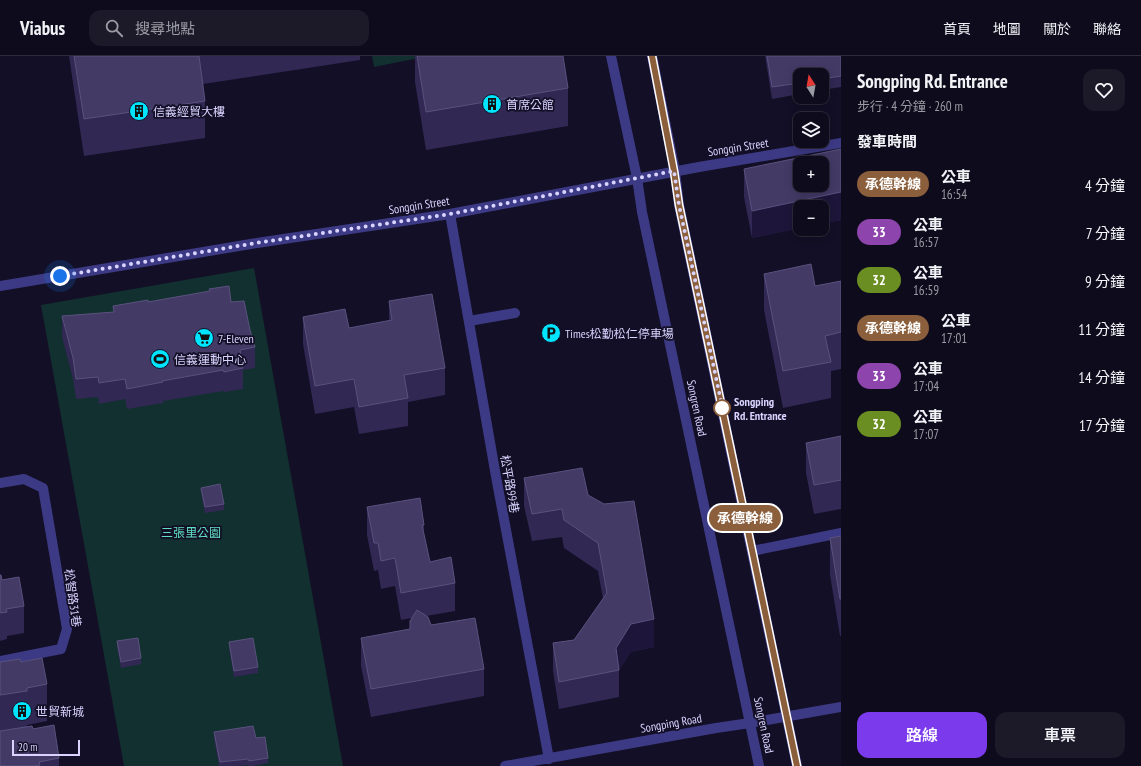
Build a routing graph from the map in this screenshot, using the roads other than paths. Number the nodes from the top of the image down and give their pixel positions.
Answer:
1 (611, 56) edge
2 (652, 56) edge
3 (841, 143) edge
4 (674, 171) junction
5 (636, 178) junction
6 (450, 214) junction
7 (0, 286) edge
8 (515, 313) dead end
9 (469, 321) junction
10 (0, 483) edge
11 (841, 534) edge
12 (752, 550) junction
13 (0, 661) edge
14 (841, 707) edge
15 (786, 717) junction
16 (750, 723) junction
17 (549, 759) junction
18 (505, 766) edge
19 (759, 766) edge
20 (797, 766) edge

1 - 5 street, Songren Road
2 - 4 street, Songren Road
3 - 4 street, Songqin Street
4 - 5 street, Songqin Street
4 - 12 street, Songren Road
5 - 6 street, Songqin Street
5 - 16 street, Songren Road
6 - 7 street, Songqin Street
6 - 9 street, 松平路99巷
8 - 9 street
9 - 17 street, 松平路99巷
10 - 13 street, 松智路31巷
11 - 12 street
12 - 15 street, Songren Road
14 - 15 street, Songping Road
15 - 16 street, Songping Road
15 - 20 street, Songren Road
16 - 17 street, Songping Road
16 - 19 street, Songren Road
17 - 18 street, Songping Road

